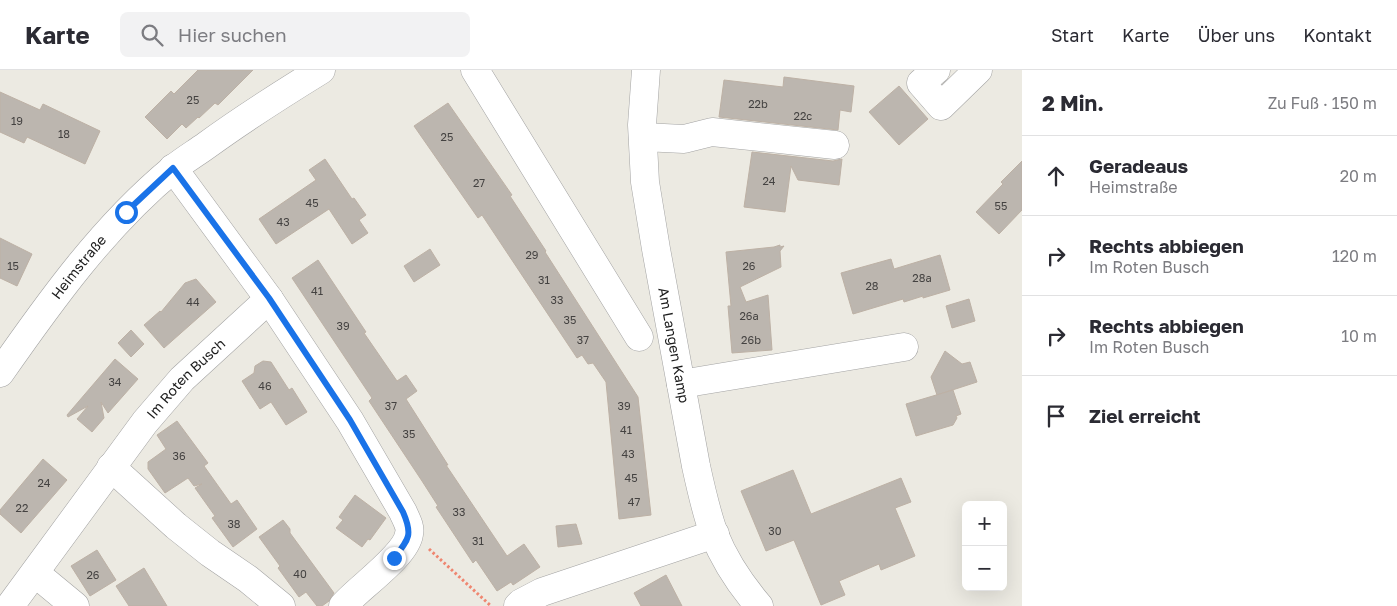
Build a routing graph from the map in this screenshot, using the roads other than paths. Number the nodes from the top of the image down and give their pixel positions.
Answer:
1 (321, 70) edge
2 (476, 70) edge
3 (646, 70) edge
4 (936, 70) edge
5 (978, 70) edge
6 (643, 137) junction
7 (835, 145) dead end
8 (173, 168) junction
9 (269, 298) junction
10 (639, 337) dead end
11 (904, 347) dead end
12 (0, 373) edge
13 (681, 384) junction
14 (111, 467) junction
15 (714, 534) junction
16 (35, 572) junction
17 (10, 606) edge
18 (74, 606) edge
19 (281, 606) edge
20 (343, 606) edge
21 (518, 606) edge
22 (759, 606) edge

1 - 8 street, Heimstraße
2 - 10 street
3 - 6 street, Am Langen Kamp
4 - 5 street
6 - 7 street
6 - 13 street, Am Langen Kamp
8 - 9 street
8 - 12 street, Heimstraße
9 - 14 street, Im Roten Busch
9 - 20 street
11 - 13 street
13 - 15 street, Am Langen Kamp
14 - 16 street, Im Roten Busch
14 - 19 street
15 - 21 street
15 - 22 street, Am Langen Kamp
16 - 17 street, Im Roten Busch
16 - 18 street

